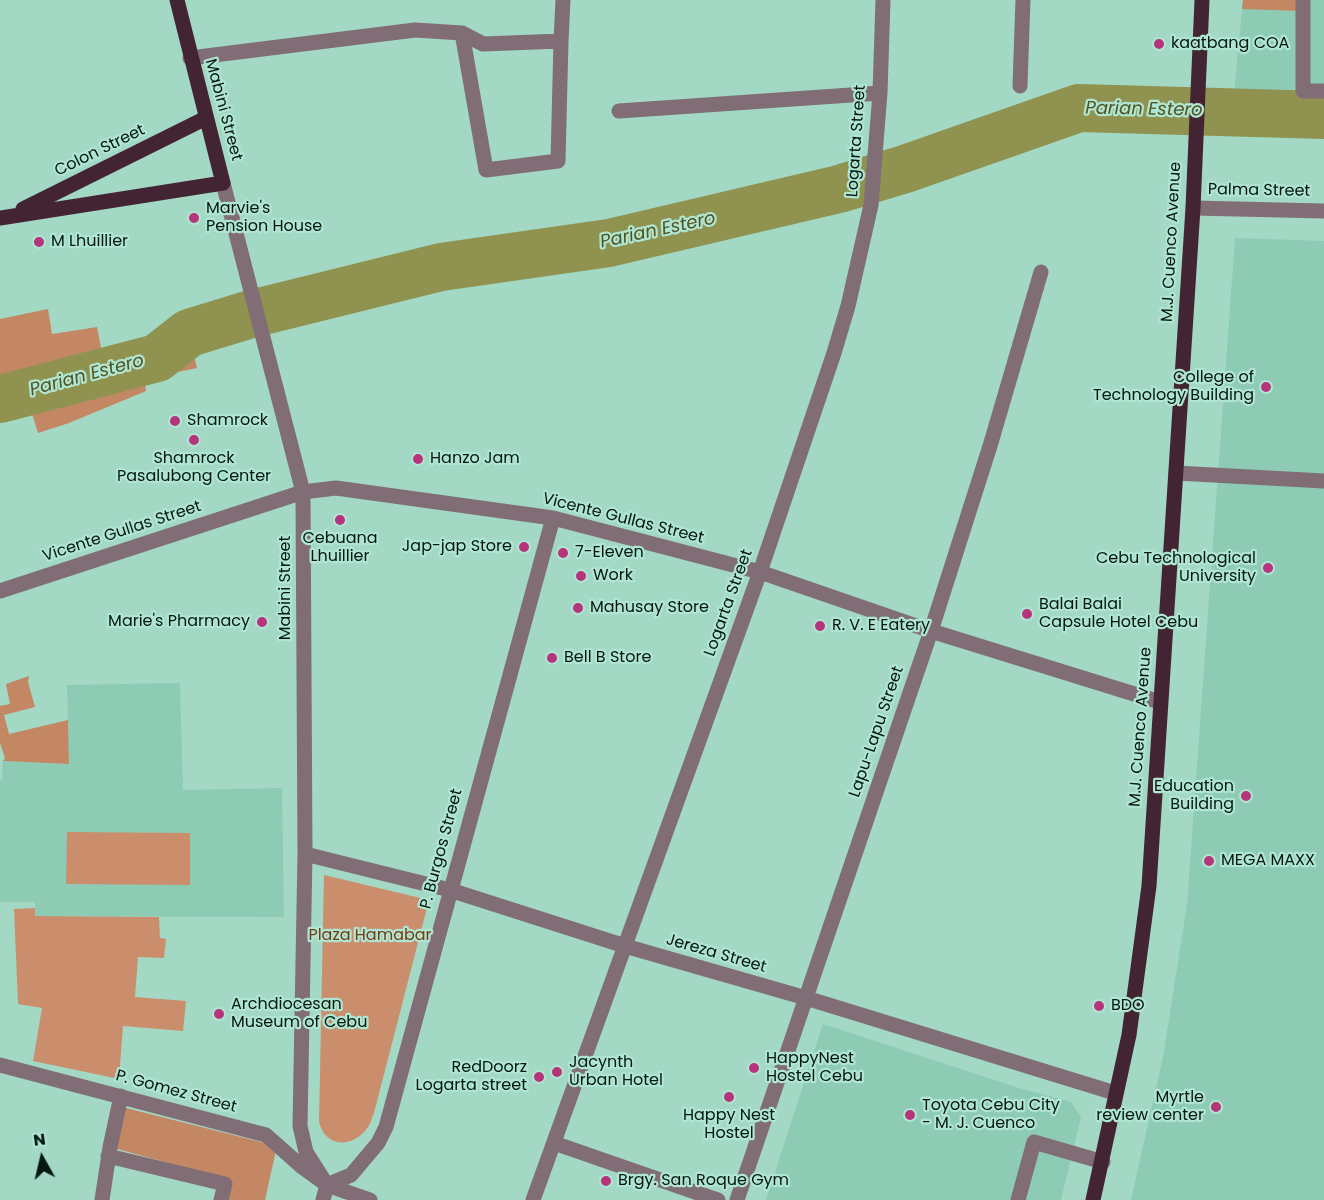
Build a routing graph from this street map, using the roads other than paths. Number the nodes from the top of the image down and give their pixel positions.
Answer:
1 (177, 0) edge
2 (563, 0) edge
3 (883, 0) edge
4 (1023, 0) edge
5 (1202, 0) edge
6 (1303, 0) edge
7 (462, 33) junction
8 (561, 41) junction
9 (190, 58) junction
10 (1020, 86) dead end
11 (1324, 91) edge
12 (880, 93) junction
13 (619, 111) dead end
14 (206, 118) junction
15 (223, 183) junction
16 (1193, 208) junction
17 (1324, 211) edge
18 (5, 217) edge
19 (1041, 272) dead end
20 (1176, 474) junction
21 (1324, 481) edge
22 (303, 492) junction
23 (553, 518) junction
24 (760, 572) junction
25 (0, 591) edge
26 (931, 631) junction
27 (1160, 702) junction
28 (305, 854) junction
29 (450, 890) junction
30 (625, 946) junction
31 (806, 998) junction
32 (0, 1065) edge
33 (1115, 1093) junction
34 (121, 1096) junction
35 (554, 1143) junction
36 (108, 1155) junction
37 (1103, 1162) junction
38 (325, 1193) edge
39 (106, 1199) edge
40 (221, 1200) edge
41 (370, 1200) edge
42 (533, 1200) edge
43 (718, 1200) edge
44 (737, 1200) edge
45 (1018, 1200) edge
46 (1093, 1200) edge

1 - 9 main road, Mabini Street
2 - 8 street
3 - 12 street, Logarta Street
4 - 10 street
5 - 16 main road, M.J. Cuenco Avenue
6 - 11 street
7 - 8 street
7 - 8 street
7 - 9 street
9 - 14 main road, Mabini Street
12 - 13 street
12 - 24 street, Logarta Street
14 - 15 main road, Mabini Street
14 - 18 main road, Colon Street
15 - 18 main road, Colon Street
15 - 22 street, Mabini Street
16 - 17 street, Palma Street
16 - 20 main road, M.J. Cuenco Avenue
19 - 26 street, Lapu-Lapu Street
20 - 21 street
20 - 27 main road, M.J. Cuenco Avenue
22 - 23 street, Vicente Gullas Street
22 - 25 street, Vicente Gullas Street
22 - 28 street, Mabini Street
23 - 24 street, Vicente Gullas Street
23 - 29 street, P. Burgos Street
24 - 26 street, Vicente Gullas Street
24 - 30 street, Logarta Street
26 - 27 street, Vicente Gullas Street
26 - 31 street, Lapu-Lapu Street
27 - 33 main road, M.J. Cuenco Avenue
28 - 29 street, Jereza Street
28 - 38 street, Mabini Street
29 - 30 street, Jereza Street
29 - 38 street, P. Burgos Street
30 - 31 street, Jereza Street
30 - 35 street, Logarta Street
31 - 33 street, Jereza Street
31 - 44 street, Lapu-Lapu Street
32 - 34 street, P. Gomez Street
33 - 37 main road, M.J. Cuenco Avenue
34 - 36 street
34 - 38 street, P. Gomez Street
35 - 42 street, Logarta Street
35 - 43 street
36 - 39 street
36 - 40 street
37 - 45 street
37 - 46 main road, M.J. Cuenco Avenue
38 - 41 street, P. Gomez Street

